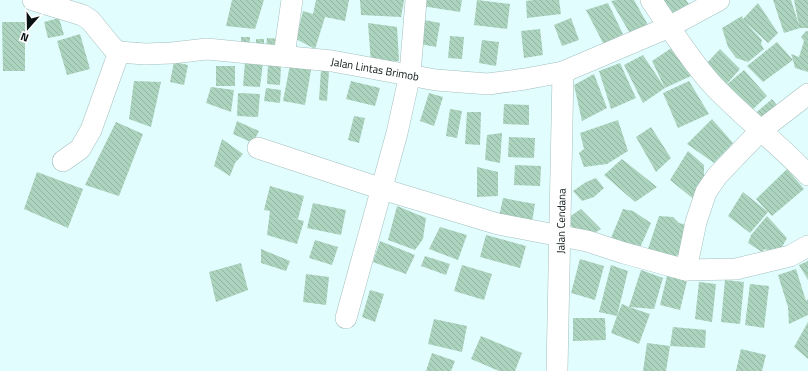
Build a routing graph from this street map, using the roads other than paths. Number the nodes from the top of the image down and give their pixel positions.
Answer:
1 (33, 0) edge
2 (292, 0) edge
3 (416, 0) edge
4 (651, 0) edge
5 (719, 0) edge
6 (669, 27) junction
7 (119, 52) junction
8 (284, 56) junction
9 (563, 72) junction
10 (410, 74) junction
11 (808, 94) edge
12 (760, 131) junction
13 (258, 148) dead end
14 (63, 161) dead end
15 (808, 175) edge
16 (382, 188) junction
17 (560, 236) junction
18 (808, 246) edge
19 (686, 270) junction
20 (346, 318) dead end
21 (557, 371) edge

1 - 7 street
2 - 8 street
3 - 10 street
4 - 6 street
5 - 6 street, Jalan Lintas Brimob
6 - 9 street, Jalan Lintas Brimob
6 - 12 street
7 - 8 street, Jalan Lintas Brimob
7 - 14 street
8 - 10 street, Jalan Lintas Brimob
9 - 10 street, Jalan Lintas Brimob
9 - 17 street, Jalan Cendana
10 - 16 street
11 - 12 street
12 - 15 street
12 - 19 street
13 - 16 street
16 - 17 street
16 - 20 street
17 - 19 street
17 - 21 street, Jalan Cendana
18 - 19 street

